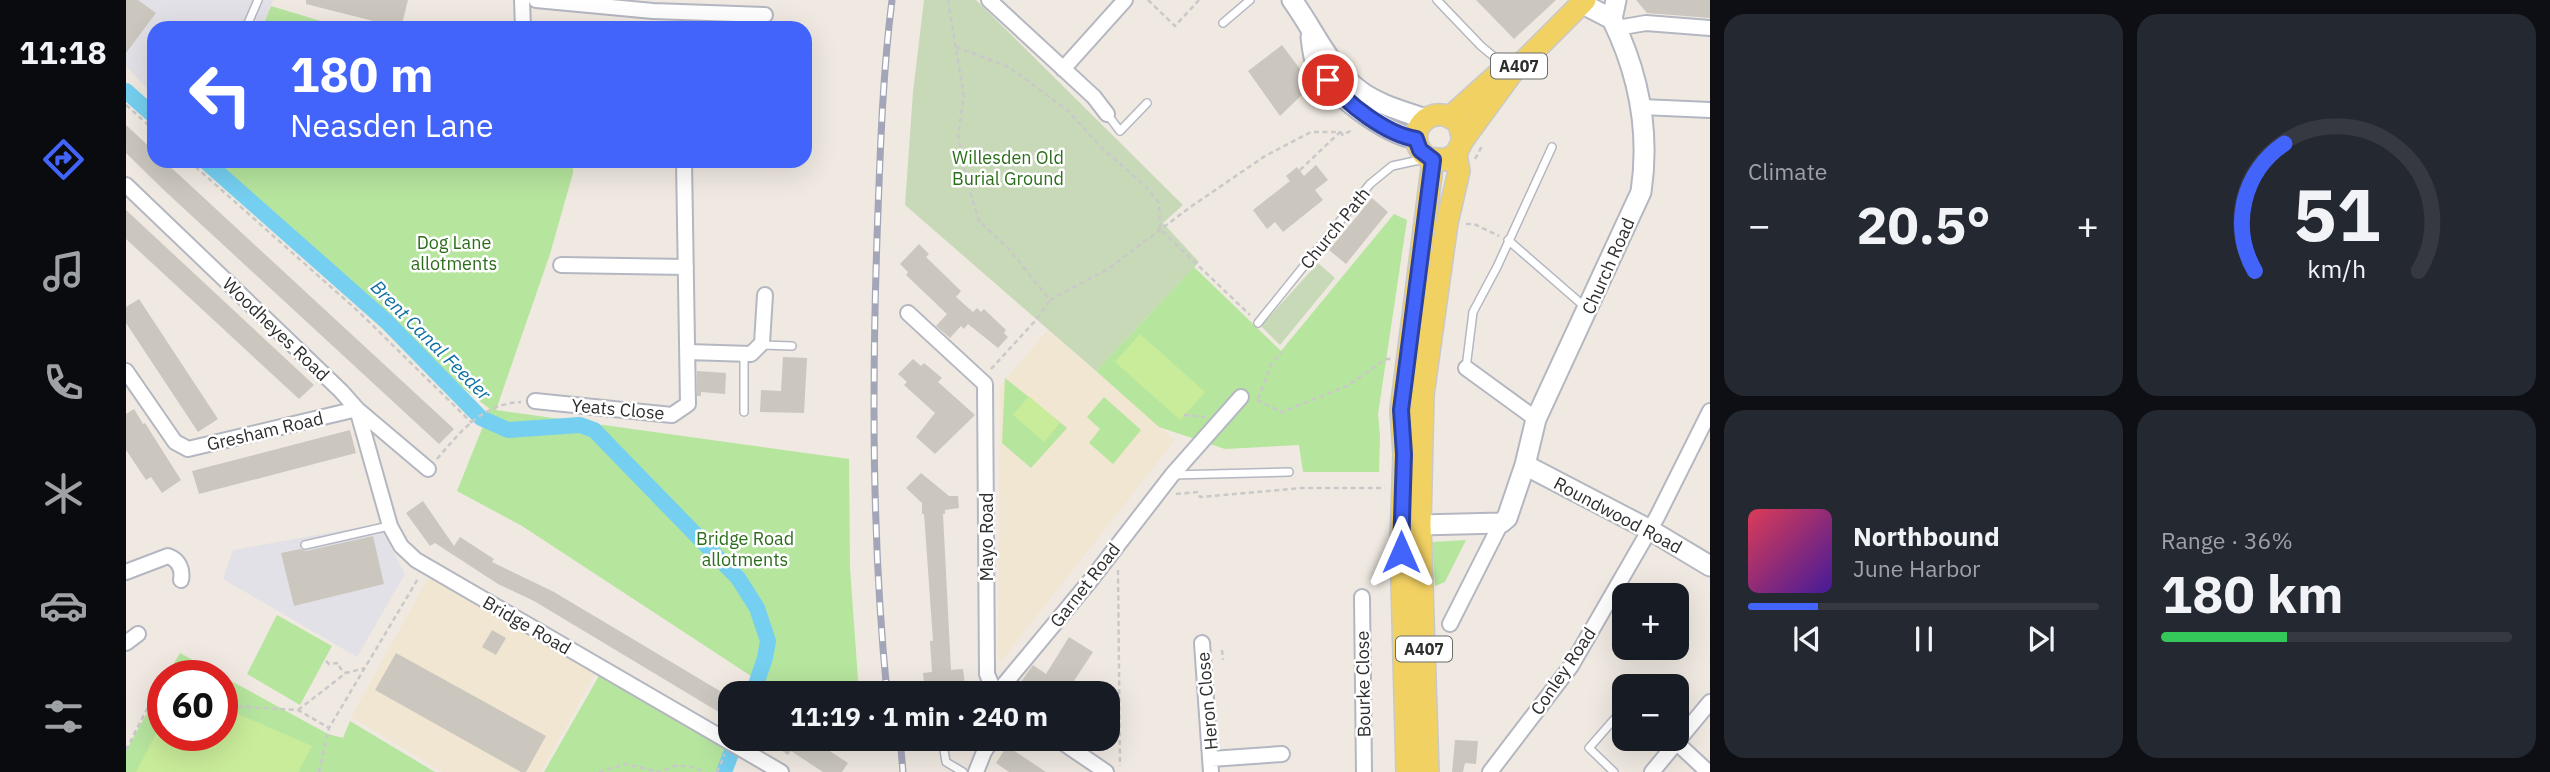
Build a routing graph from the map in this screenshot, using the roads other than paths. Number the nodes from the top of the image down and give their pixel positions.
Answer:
1 (258, 0) edge
2 (522, 0) edge
3 (536, 0) edge
4 (989, 0) edge
5 (1125, 0) edge
6 (1250, 0) edge
7 (1292, 0) edge
8 (1437, 0) edge
9 (1604, 0) edge
10 (1579, 1) edge
11 (653, 5) edge
12 (765, 15) dead end
13 (1615, 16) edge
14 (249, 21) edge
15 (523, 21) edge
16 (1223, 23) dead end
17 (1710, 28) edge
18 (1063, 69) junction
19 (1509, 69) junction
20 (1147, 103) dead end
21 (1642, 107) junction
22 (1710, 110) edge
23 (1107, 114) joint
24 (1450, 117) junction
25 (1421, 129) junction
26 (1460, 147) junction
27 (1552, 147) dead end
28 (1430, 159) junction
29 (684, 168) edge
30 (126, 185) edge
31 (1508, 240) junction
32 (561, 265) dead end
33 (686, 267) junction
34 (765, 295) dead end
35 (1588, 310) junction
36 (908, 313) dead end
37 (1258, 323) road end
38 (760, 345) junction
39 (792, 346) dead end
40 (688, 352) junction
41 (744, 353) junction
42 (1466, 369) joint
43 (126, 371) edge
44 (1241, 397) dead end
45 (535, 401) road end
46 (357, 409) junction
47 (1710, 411) edge
48 (744, 412) dead end
49 (1536, 419) junction
50 (1525, 465) junction
51 (428, 469) road end
52 (1289, 472) dead end
53 (1172, 475) junction
54 (1501, 523) junction
55 (1411, 525) junction
56 (390, 526) junction
57 (1650, 530) junction
58 (305, 545) dead end
59 (1710, 566) edge
60 (126, 572) edge
61 (181, 580) dead end
62 (1362, 597) dead end
63 (1450, 624) dead end
64 (1202, 643) dead end
65 (990, 681) edge
66 (1006, 681) edge
67 (1710, 702) edge
68 (1612, 722) edge
69 (1689, 727) edge
70 (944, 751) edge
71 (985, 751) edge
72 (1078, 751) edge
73 (1669, 751) edge
74 (1686, 751) edge
75 (1282, 754) dead end
76 (1211, 766) edge
77 (1113, 771) edge
78 (781, 772) edge
79 (963, 772) edge
80 (976, 772) edge
81 (1364, 772) edge
82 (1407, 772) edge
83 (1428, 772) edge
84 (1490, 772) edge
85 (1614, 772) edge
86 (1652, 772) edge
87 (1709, 772) edge

1 - 14 lane
2 - 15 street
3 - 11 street
4 - 18 street
5 - 18 street
6 - 16 lane
7 - 25 street
8 - 19 lane
9 - 13 street, Church Road
10 - 13 street
10 - 19 main road, A407
11 - 12 street
13 - 17 street
13 - 21 street, Church Road
18 - 23 street
19 - 24 main road, A407
19 - 26 main road, A407
20 - 23 lane
21 - 22 street
21 - 35 street, Church Road
24 - 25 main road
24 - 26 main road
25 - 28 main road
26 - 28 main road
26 - 55 main road, A407
27 - 31 lane
28 - 37 lane, Church Path
28 - 55 main road, A407
29 - 33 street, Yeats Close
30 - 46 street, Woodheyes Road
31 - 35 lane
31 - 42 lane
32 - 33 street
33 - 40 street, Yeats Close
34 - 38 street
35 - 49 street, Church Road
36 - 65 street, Mayo Road
38 - 39 lane
38 - 41 street
40 - 41 street
40 - 45 street, Yeats Close
41 - 48 lane
42 - 49 street
43 - 46 street, Gresham Road
44 - 53 street, Garnet Road
46 - 51 street, Woodheyes Road
46 - 56 street, Bridge Road
47 - 57 street, Conley Road
49 - 50 street, Church Road
50 - 54 street, Church Road
50 - 57 street, Roundwood Road
52 - 53 lane
53 - 66 street, Garnet Road
54 - 55 street
54 - 63 street, Church Road
55 - 82 main road, A407
55 - 83 main road, A407
56 - 58 lane
56 - 78 street, Bridge Road
57 - 59 street, Roundwood Road
57 - 84 street, Conley Road
60 - 61 street
62 - 81 street, Bourke Close
64 - 76 street, Heron Close
67 - 69 street
68 - 85 lane
70 - 79 lane
71 - 80 street
72 - 77 street
73 - 86 street
74 - 87 street
75 - 76 street, Heron Close

